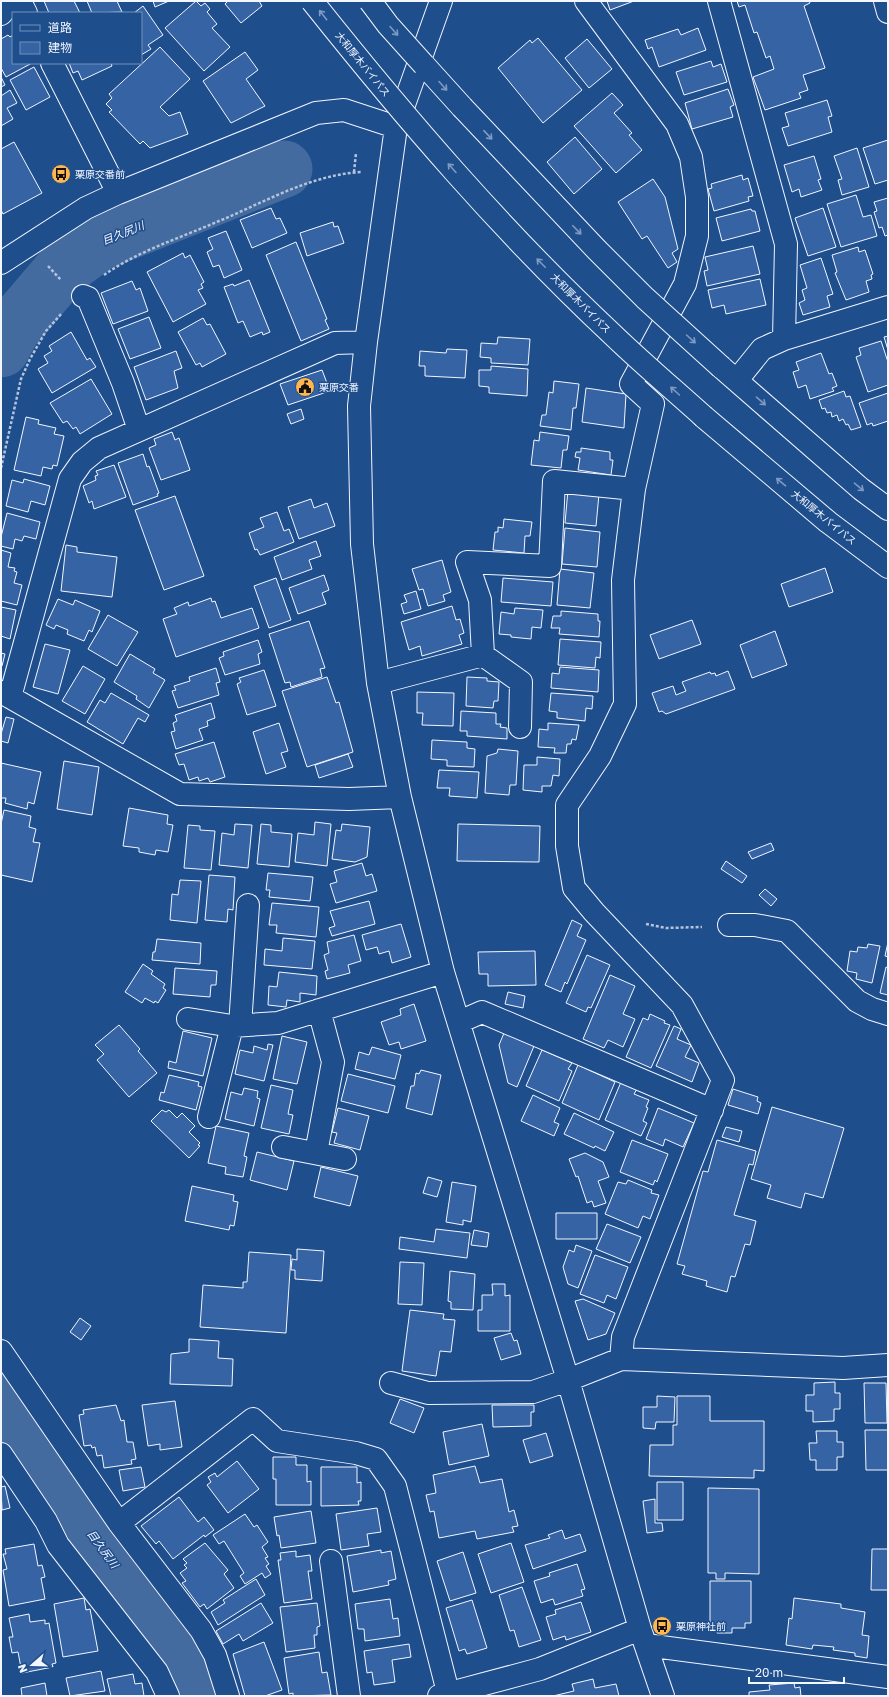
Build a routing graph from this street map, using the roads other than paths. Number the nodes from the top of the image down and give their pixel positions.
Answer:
1 (11, 1) edge
2 (20, 1) edge
3 (312, 1) edge
4 (370, 1) edge
5 (441, 1) edge
6 (586, 1) edge
7 (719, 1) edge
8 (885, 1) edge
9 (26, 12) edge
10 (888, 12) edge
11 (1, 14) edge
12 (53, 64) edge
13 (396, 127) junction
14 (118, 193) junction
15 (1, 263) edge
16 (83, 296) dead end
17 (888, 307) edge
18 (784, 339) junction
19 (366, 342) junction
20 (729, 373) junction
21 (139, 430) junction
22 (634, 489) junction
23 (888, 509) edge
24 (888, 567) edge
25 (484, 655) junction
26 (378, 683) junction
27 (6, 695) edge
28 (520, 727) dead end
29 (400, 796) junction
30 (248, 905) dead end
31 (729, 925) road end
32 (443, 972) junction
33 (319, 1010) junction
34 (888, 1014) edge
35 (188, 1020) dead end
36 (459, 1022) junction
37 (236, 1026) junction
38 (712, 1110) junction
39 (210, 1117) dead end
40 (283, 1147) dead end
41 (316, 1153) junction
42 (345, 1158) dead end
43 (1, 1350) edge
44 (621, 1359) junction
45 (888, 1365) edge
46 (568, 1380) junction
47 (391, 1383) dead end
48 (1, 1454) edge
49 (119, 1523) junction
50 (331, 1561) dead end
51 (643, 1637) junction
52 (888, 1677) edge
53 (445, 1695) edge
54 (168, 1696) edge
55 (228, 1696) edge
56 (349, 1696) edge
57 (663, 1696) edge

1 - 11 main road
2 - 9 main road
24 -> 3 main road, 大和厚木バイパス, bridge
4 -> 20 main road, bridge
5 - 13 main road
6 - 22 main road
7 - 18 main road
8 - 10 main road
12 - 14 main road
13 - 14 main road
13 - 19 main road
14 - 15 main road
16 - 21 main road
17 - 18 main road
18 - 20 main road
19 - 21 main road
19 - 26 main road
20 -> 23 main road
21 - 27 main road
22 - 25 main road
22 - 38 main road
25 - 26 main road
25 - 28 main road
26 - 29 main road
27 - 29 main road
29 - 32 main road
30 - 37 main road
31 - 34 main road
32 - 33 main road
32 - 36 main road
33 - 37 main road
33 - 41 main road
35 - 37 main road
36 - 38 main road
36 - 46 main road
37 - 39 main road
38 - 44 main road
40 - 41 main road
41 - 42 main road
43 - 49 main road
44 - 45 main road
44 - 46 main road
46 - 47 main road
46 - 51 main road
48 - 54 main road
49 - 53 main road
49 - 55 main road
50 - 56 main road
51 - 52 main road
51 - 53 main road
51 - 57 main road

